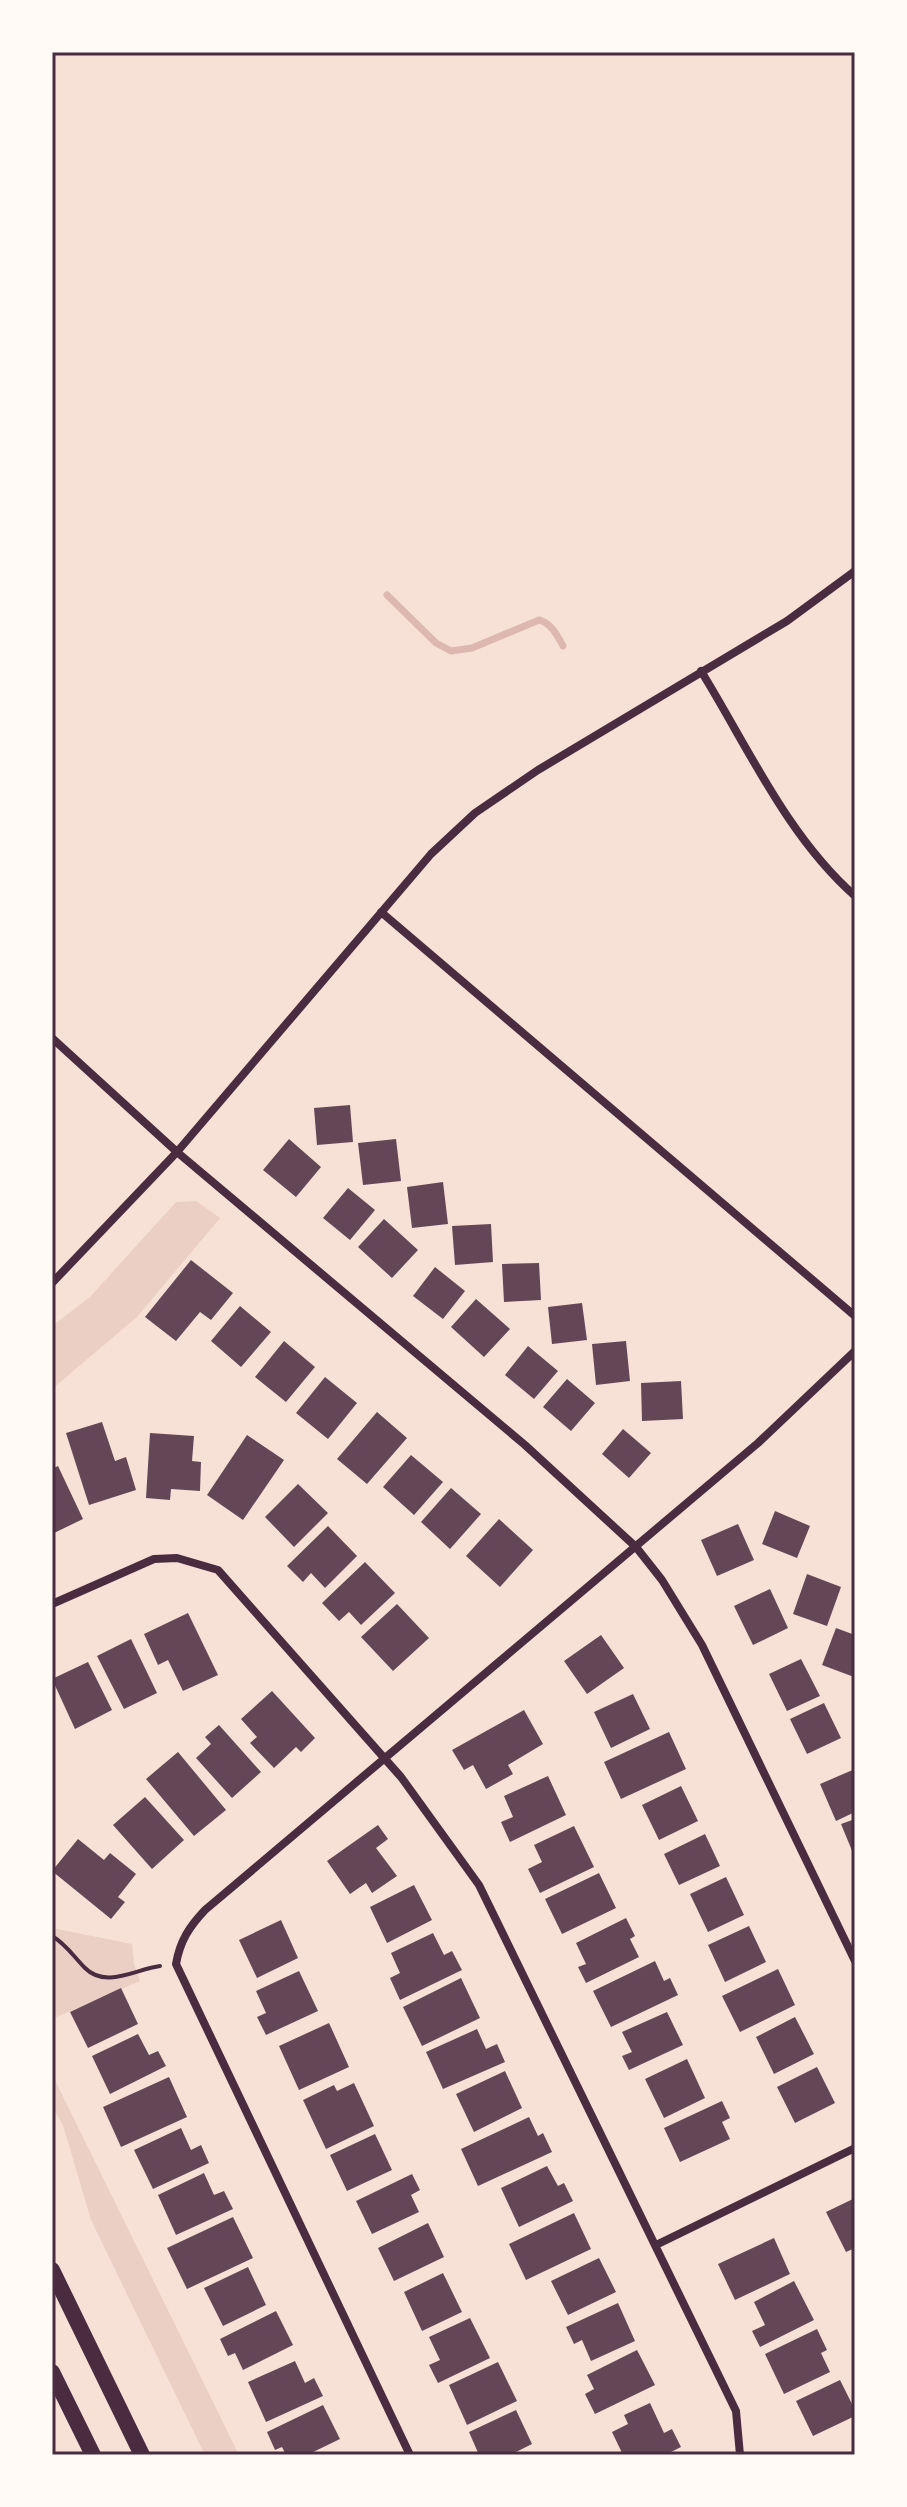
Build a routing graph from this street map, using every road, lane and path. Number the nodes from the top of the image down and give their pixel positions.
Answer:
1 (855, 571) edge
2 (701, 671) junction
3 (855, 896) edge
4 (381, 912) junction
5 (52, 1038) edge
6 (177, 1152) junction
7 (52, 1283) edge
8 (855, 1316) edge
9 (855, 1351) edge
10 (636, 1547) junction
11 (52, 1604) edge
12 (386, 1758) junction
13 (52, 1936) edge
14 (855, 1961) edge
15 (154, 1966) dead end
16 (855, 2148) edge
17 (656, 2245) junction
18 (52, 2270) edge
19 (52, 2372) edge
20 (93, 2455) edge
21 (142, 2455) edge
22 (410, 2455) edge
23 (740, 2455) edge

1 - 2 street
2 - 3 street
2 - 4 street
4 - 6 street
4 - 8 street
5 - 6 street
6 - 7 street
6 - 10 street
9 - 10 street
10 - 12 street
10 - 14 street
11 - 12 street
12 - 17 street
12 - 22 street
13 - 15 path
16 - 17 street
17 - 23 street
18 - 21 main road
19 - 20 main road

